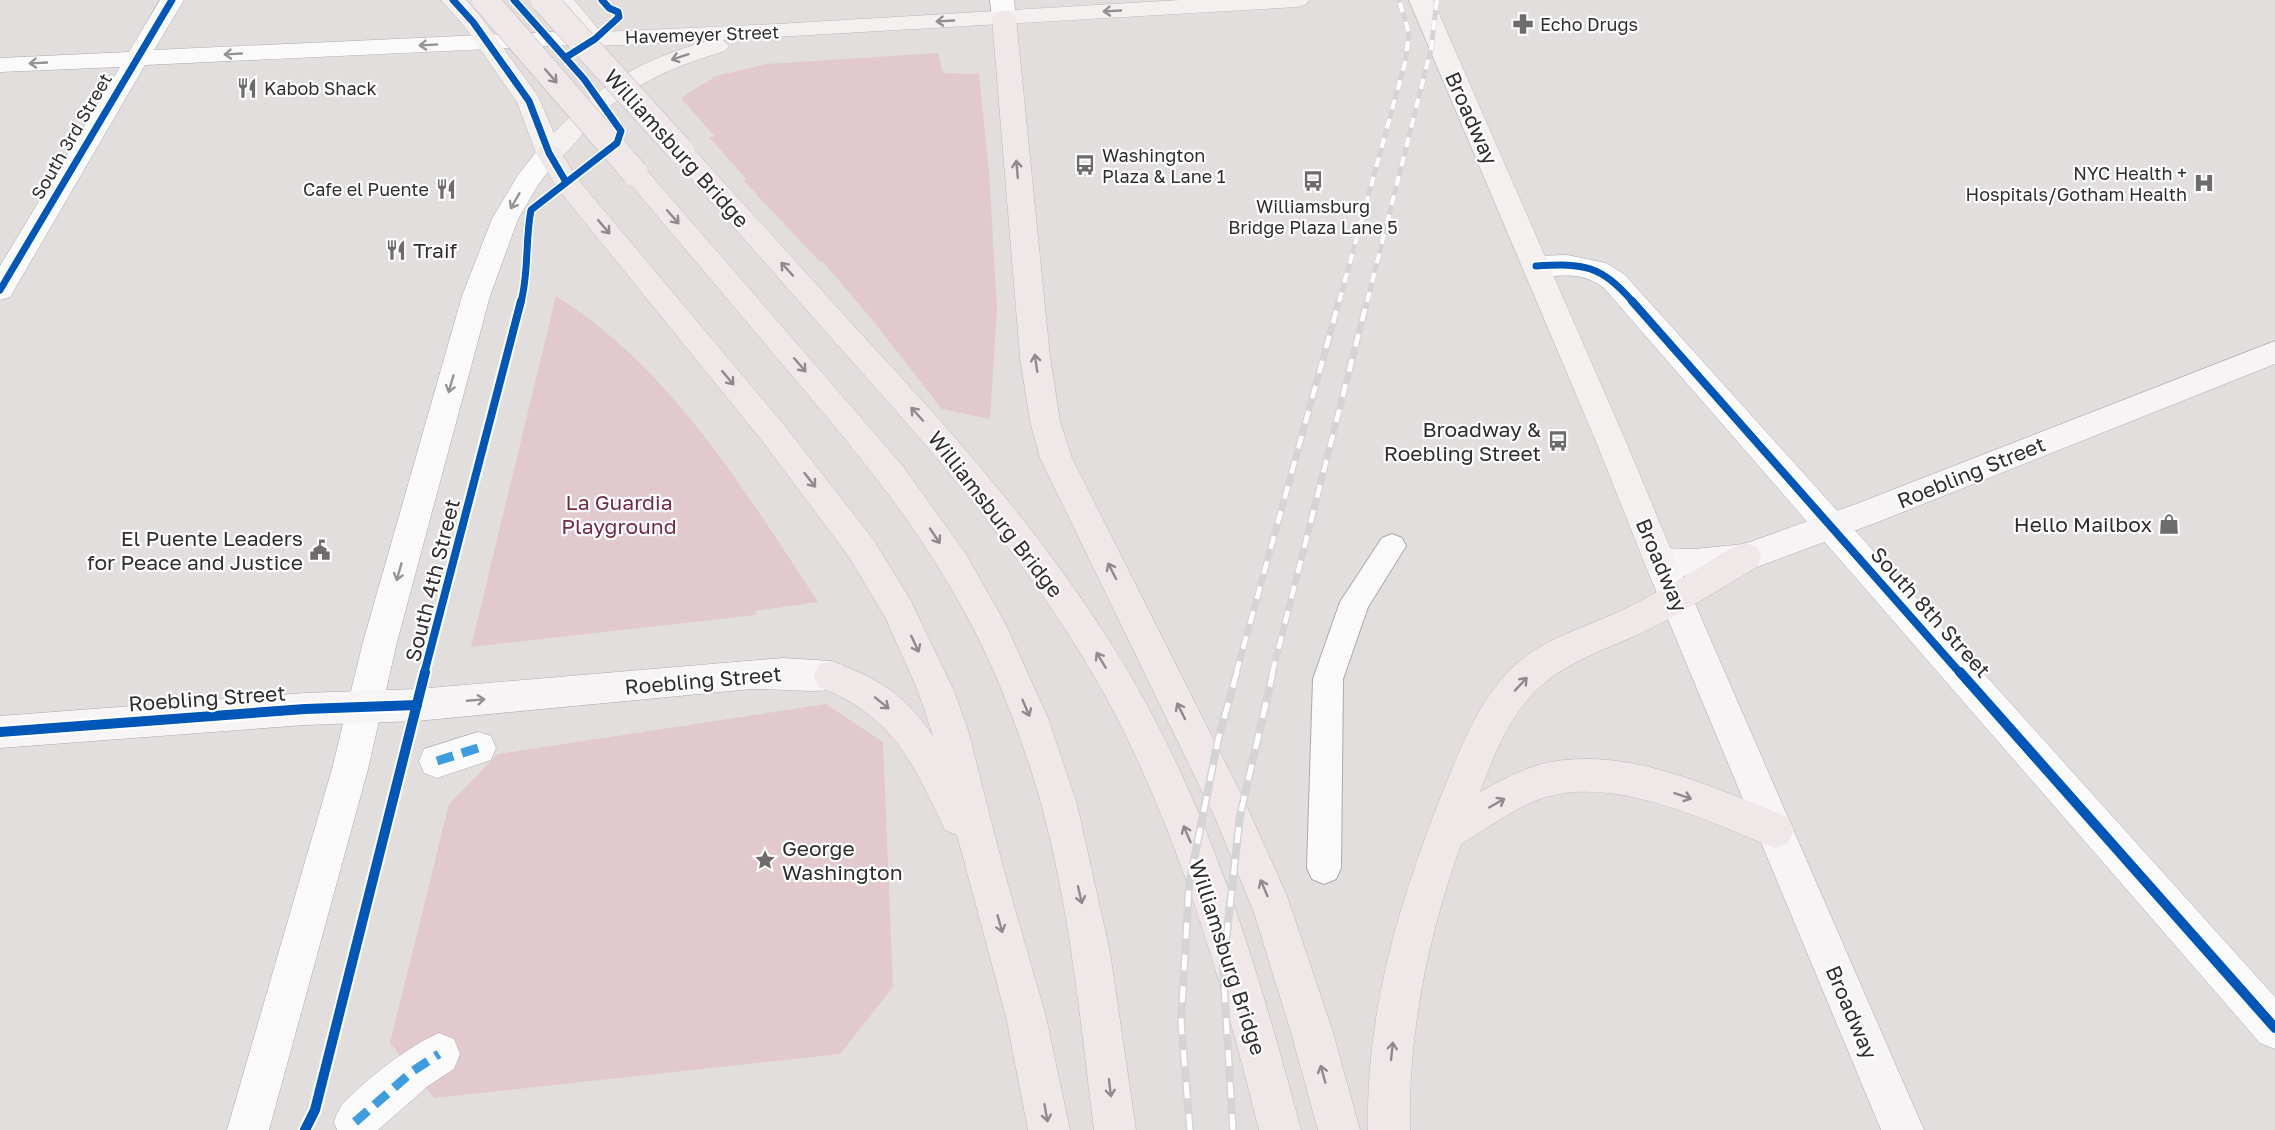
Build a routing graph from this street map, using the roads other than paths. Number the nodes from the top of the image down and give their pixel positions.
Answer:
1 (172, 0) edge
2 (453, 0) edge
3 (485, 0) edge
4 (544, 0) edge
5 (562, 0) edge
6 (1297, 0) edge
7 (1421, 0) edge
8 (1003, 9) edge
9 (777, 31) junction
10 (595, 39) junction
11 (486, 43) junction
12 (136, 58) junction
13 (0, 65) edge
14 (549, 153) junction
15 (1536, 266) junction
16 (0, 290) edge
17 (2275, 352) edge
18 (1831, 526) junction
19 (1392, 546) dead end
20 (1744, 557) junction
21 (1660, 562) junction
22 (1676, 599) junction
23 (831, 676) joint
24 (364, 708) junction
25 (0, 732) edge
26 (478, 748) dead end
27 (437, 761) dead end
28 (1775, 830) junction
29 (1446, 832) junction
30 (984, 867) junction
31 (1324, 868) dead end
32 (2275, 1028) edge
33 (439, 1054) dead end
34 (355, 1122) dead end
35 (248, 1130) edge
36 (1049, 1130) edge
37 (1115, 1130) edge
38 (1280, 1130) edge
39 (1339, 1130) edge
40 (1389, 1130) edge
41 (1903, 1130) edge

1 - 12 street, South 3rd Street
2 - 11 main road
3 -> 37 highway, bridge
38 -> 4 highway, Williamsburg Bridge, bridge
5 - 10 main road
6 -> 8 main road, Havemeyer Street
7 - 15 main road, Broadway
8 -> 9 main road, Havemeyer Street
39 -> 8 highway
9 - 10 main road, Havemeyer Street
9 -> 14 main road
10 - 11 street, Havemeyer Street
11 -> 12 street, Havemeyer Street
11 - 14 main road
12 -> 13 street, Havemeyer Street
12 - 16 street, South 3rd Street
14 -> 24 street, South 4th Street
14 -> 30 highway
15 - 18 street, South 8th Street
15 - 21 main road, Broadway
17 - 18 main road, Roebling Street
18 - 20 main road, Roebling Street
18 - 32 street, South 8th Street
19 - 31 lane
20 - 21 main road, Roebling Street
20 - 22 highway
21 - 22 main road, Broadway
22 - 28 main road, Broadway
29 -> 22 highway
24 -> 23 main road, Roebling Street
23 -> 30 highway
24 - 25 main road, Roebling Street
24 - 35 street, South 4th Street
26 - 27 street
29 -> 28 highway
28 - 41 main road, Broadway
40 -> 29 highway
30 -> 36 highway
33 - 34 street

